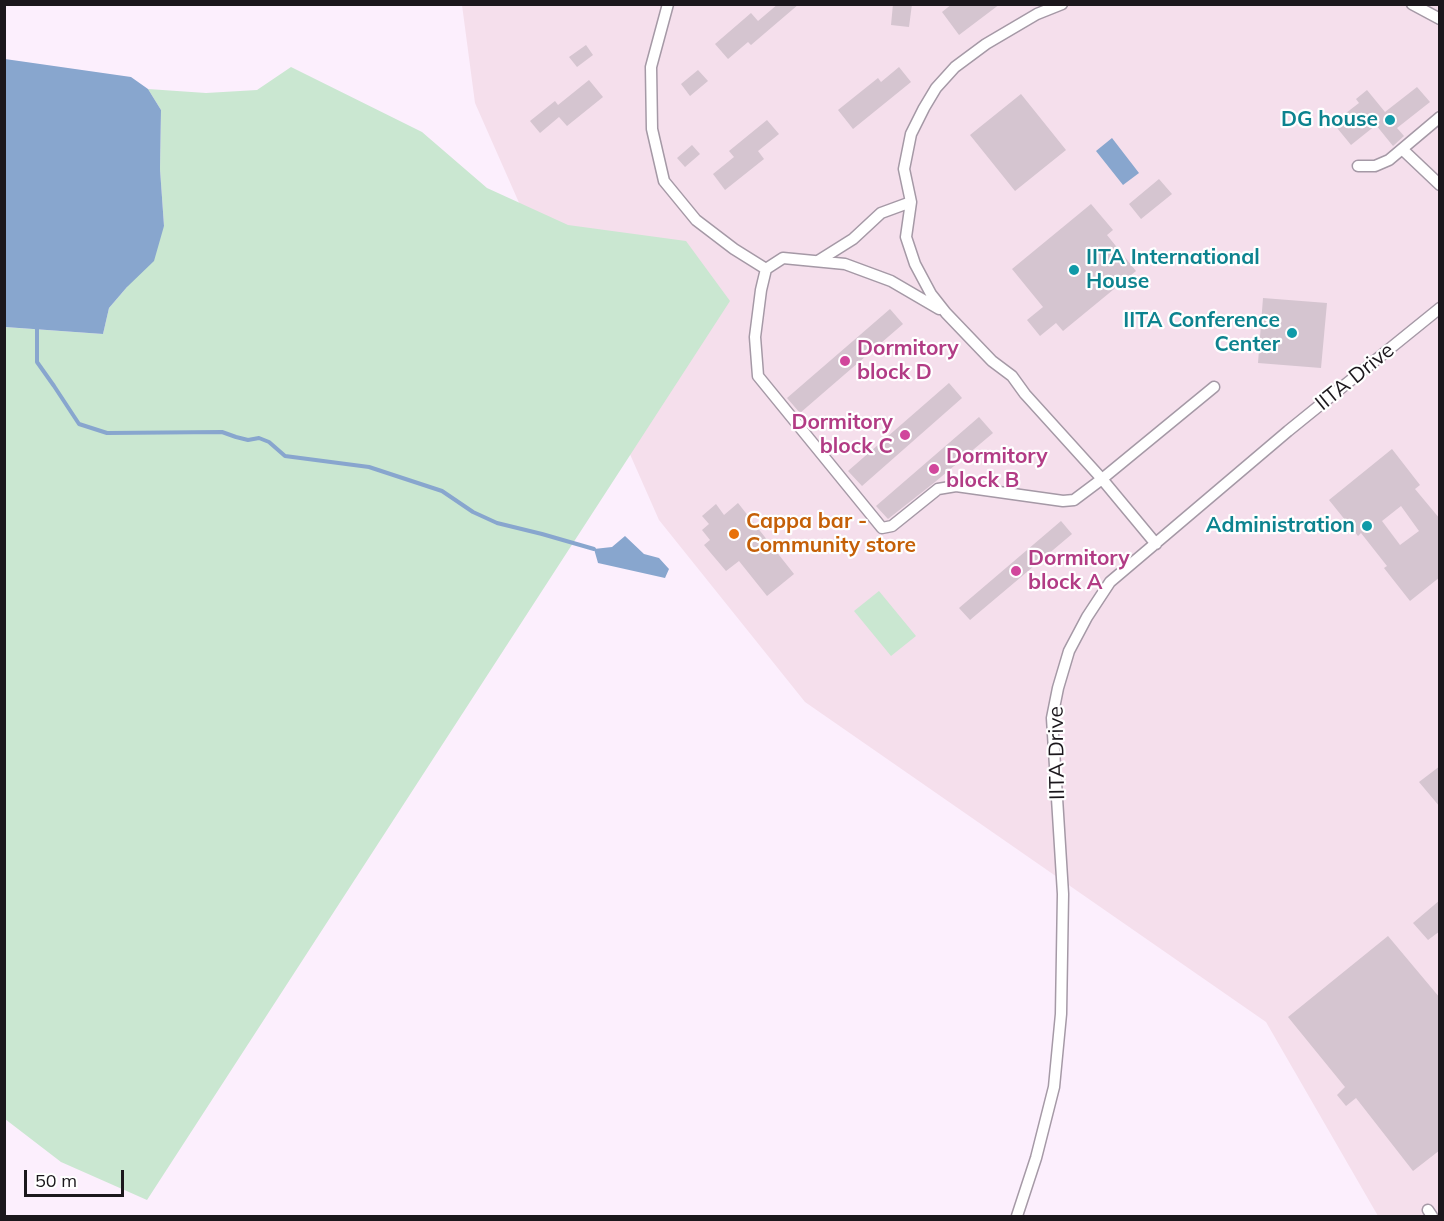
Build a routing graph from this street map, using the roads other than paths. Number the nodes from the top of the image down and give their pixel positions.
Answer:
1 (668, 4) edge
2 (1062, 4) edge
3 (1412, 4) edge
4 (1440, 19) edge
5 (1440, 117) edge
6 (1402, 149) junction
7 (1358, 166) dead end
8 (1440, 185) edge
9 (911, 202) junction
10 (817, 261) junction
11 (766, 270) junction
12 (1440, 308) edge
13 (946, 313) junction
14 (1214, 387) dead end
15 (1102, 479) junction
16 (1156, 544) junction
17 (1017, 1216) edge

1 - 11 street
2 - 9 street
3 - 4 street
5 - 6 street
6 - 7 street
6 - 8 street
9 - 10 street
9 - 13 street
10 - 11 street
10 - 13 street
11 - 15 street
12 - 16 street, IITA Drive
13 - 15 street
14 - 15 street
15 - 16 street
16 - 17 street, IITA Drive

